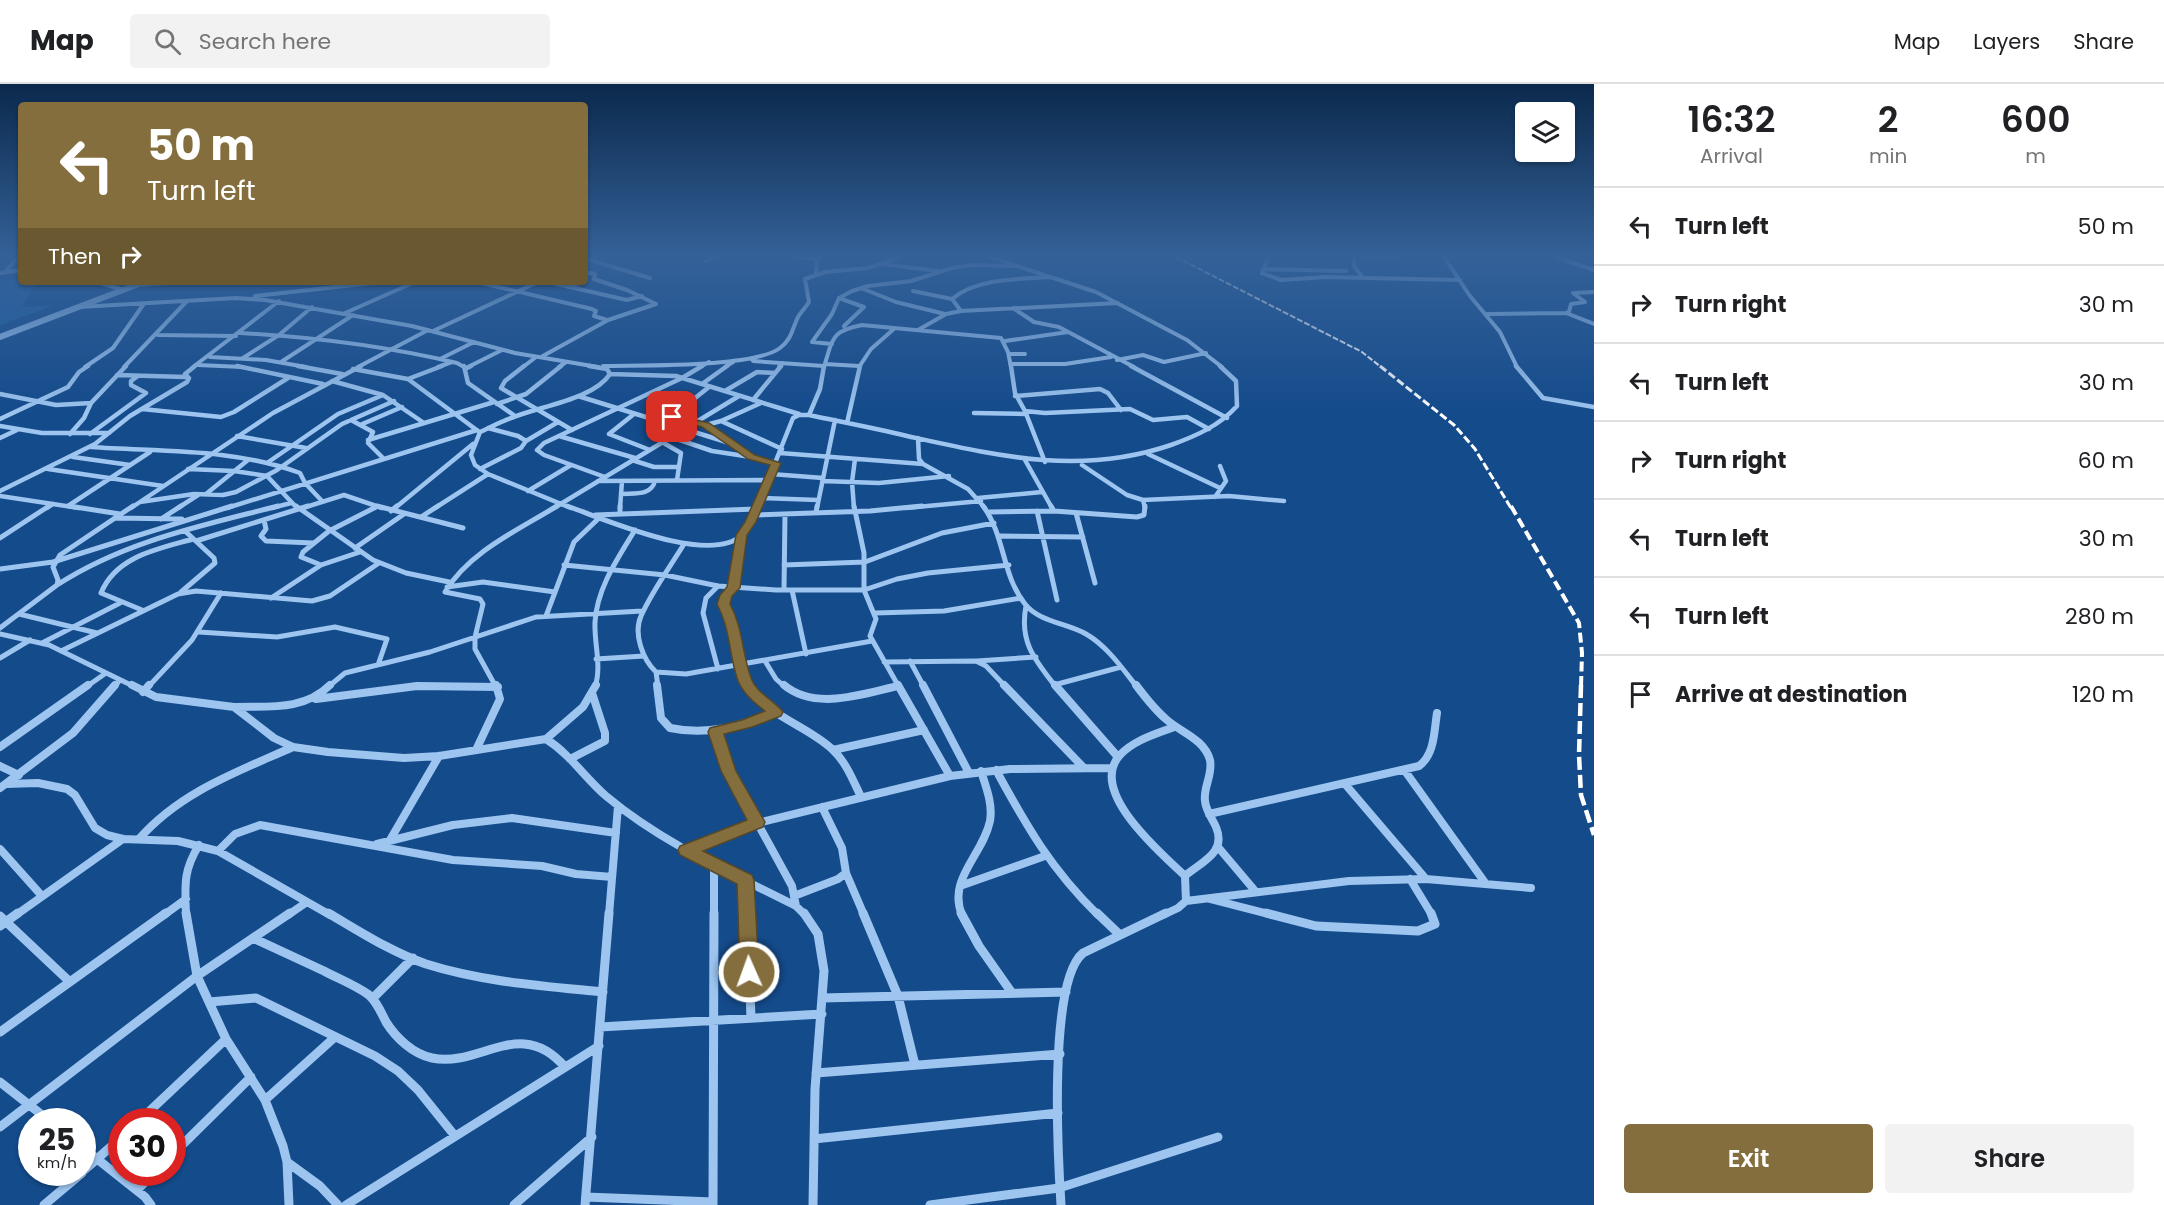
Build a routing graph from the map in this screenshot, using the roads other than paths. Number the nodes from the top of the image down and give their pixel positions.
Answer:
1 (70, 309) edge
2 (74, 309) edge
3 (140, 309) edge
4 (181, 309) edge
5 (269, 309) edge
6 (309, 309) edge
7 (324, 309) edge
8 (352, 309) edge
9 (478, 309) edge
10 (593, 309) edge
11 (640, 309) edge
12 (804, 309) edge
13 (834, 309) edge
14 (862, 309) edge
15 (927, 309) edge
16 (990, 309) edge
17 (1015, 309) edge
18 (1130, 309) edge
19 (1483, 309) edge
20 (1570, 309) edge
21 (961, 311) joint
22 (344, 313) junction
23 (1566, 313) junction
24 (946, 314) junction
25 (1487, 314) junction
26 (353, 315) junction
27 (608, 320) junction
28 (1594, 324) edge
29 (896, 328) junction
30 (842, 329) junction
31 (918, 330) junction
32 (430, 331) junction
33 (1068, 332) junction
34 (238, 334) junction
35 (158, 335) junction
36 (279, 335) junction
37 (0, 336) edge
38 (320, 338) junction
39 (1005, 341) junction
40 (474, 342) junction
41 (832, 344) junction
42 (393, 348) junction
43 (502, 350) junction
44 (1206, 353) junction
45 (1009, 354) junction
46 (1025, 354) dead end
47 (209, 357) junction
48 (538, 357) junction
49 (1112, 357) junction
50 (243, 358) junction
51 (440, 359) junction
52 (1117, 360) junction
53 (734, 361) junction
54 (742, 361) junction
55 (280, 362) junction
56 (453, 362) junction
57 (566, 362) junction
58 (710, 362) junction
59 (783, 363) junction
60 (1010, 364) junction
61 (198, 365) junction
62 (825, 365) junction
63 (597, 366) junction
64 (859, 366) junction
65 (353, 369) junction
66 (465, 369) junction
67 (610, 374) junction
68 (775, 374) junction
69 (117, 375) junction
70 (342, 375) junction
71 (138, 376) junction
72 (186, 377) junction
73 (288, 378) junction
74 (682, 378) junction
75 (408, 379) junction
76 (332, 380) junction
77 (324, 384) junction
78 (702, 384) junction
79 (709, 387) junction
80 (725, 391) junction
81 (0, 394) edge
82 (383, 395) junction
83 (578, 396) junction
84 (739, 396) junction
85 (1015, 396) junction
86 (517, 399) junction
87 (753, 400) junction
88 (394, 401) junction
89 (40, 402) junction
90 (761, 402) junction
91 (90, 403) junction
92 (495, 403) junction
93 (402, 407) junction
94 (1594, 407) edge
95 (142, 409) junction
96 (614, 409) junction
97 (535, 410) junction
98 (1121, 410) junction
99 (1026, 412) junction
100 (974, 413) dead end
101 (454, 414) junction
102 (634, 414) junction
103 (799, 415) junction
104 (809, 415) junction
105 (515, 416) junction
106 (672, 417) junction
107 (1227, 418) junction
108 (0, 419) edge
109 (351, 420) junction
110 (835, 420) junction
111 (721, 421) junction
112 (558, 422) junction
113 (424, 423) junction
114 (664, 423) junction
115 (695, 423) junction
116 (847, 423) junction
117 (360, 425) junction
118 (706, 425) junction
119 (0, 426) edge
120 (488, 428) junction
121 (18, 429) junction
122 (685, 429) junction
123 (1209, 429) junction
124 (572, 430) junction
125 (479, 431) junction
126 (70, 434) junction
127 (90, 434) junction
128 (109, 434) junction
129 (237, 436) junction
130 (559, 436) junction
131 (671, 437) junction
132 (0, 438) edge
133 (918, 438) junction
134 (368, 440) junction
135 (526, 441) junction
136 (662, 442) junction
137 (474, 444) junction
138 (736, 445) junction
139 (292, 446) junction
140 (90, 447) junction
141 (306, 448) junction
142 (650, 450) junction
143 (781, 451) junction
144 (150, 452) junction
145 (211, 453) junction
146 (1147, 453) junction
147 (73, 456) junction
148 (751, 457) junction
149 (827, 457) junction
150 (384, 459) junction
151 (634, 459) junction
152 (855, 459) junction
153 (248, 460) junction
154 (1025, 460) junction
155 (1044, 462) junction
156 (267, 463) junction
157 (776, 463) junction
158 (923, 464) junction
159 (1082, 464) junction
160 (130, 465) junction
161 (571, 465) junction
162 (283, 466) junction
163 (1220, 466) dead end
164 (679, 467) junction
165 (47, 469) junction
166 (188, 469) junction
167 (480, 469) junction
168 (234, 471) junction
169 (488, 474) junction
170 (267, 476) junction
171 (950, 476) junction
172 (605, 477) junction
173 (770, 477) junction
174 (110, 478) junction
175 (655, 480) junction
176 (677, 480) junction
177 (822, 480) junction
178 (598, 481) junction
179 (622, 481) junction
180 (852, 482) junction
181 (305, 483) junction
182 (163, 486) junction
183 (1220, 488) junction
184 (0, 491) edge
185 (280, 491) junction
186 (528, 491) junction
187 (1042, 492) junction
188 (202, 494) junction
189 (621, 494) junction
190 (0, 496) edge
191 (1215, 497) junction
192 (761, 498) junction
193 (980, 499) junction
194 (818, 500) junction
195 (1143, 500) junction
196 (322, 501) junction
197 (1284, 501) dead end
198 (137, 503) junction
199 (291, 503) junction
200 (559, 503) junction
201 (53, 504) junction
202 (68, 506) junction
203 (376, 507) junction
204 (756, 508) junction
205 (299, 510) junction
206 (390, 511) junction
207 (1037, 511) junction
208 (1054, 511) junction
209 (854, 512) junction
210 (989, 512) junction
211 (816, 513) junction
212 (1076, 513) junction
213 (120, 514) junction
214 (404, 514) junction
215 (620, 514) junction
216 (785, 514) junction
217 (591, 515) junction
218 (754, 515) junction
219 (421, 517) junction
220 (114, 518) junction
221 (599, 518) junction
222 (161, 519) junction
223 (189, 519) junction
224 (264, 520) junction
225 (994, 523) junction
226 (0, 528) edge
227 (464, 528) dead end
228 (635, 530) junction
229 (11, 531) junction
230 (185, 531) junction
231 (329, 531) junction
232 (742, 535) junction
233 (1000, 536) junction
234 (1043, 536) junction
235 (0, 537) edge
236 (1083, 537) junction
237 (195, 540) junction
238 (314, 543) junction
239 (684, 544) junction
240 (357, 550) junction
241 (53, 562) junction
242 (864, 562) junction
243 (379, 563) junction
244 (321, 565) junction
245 (564, 565) junction
246 (784, 565) junction
247 (1009, 566) junction
248 (0, 569) edge
249 (611, 569) junction
250 (665, 575) junction
251 (1095, 583) dead end
252 (57, 585) junction
253 (448, 585) junction
254 (718, 586) junction
255 (733, 588) junction
256 (784, 590) junction
257 (792, 590) junction
258 (864, 590) junction
259 (555, 592) junction
260 (221, 593) junction
261 (178, 594) junction
262 (271, 598) junction
263 (1021, 598) junction
264 (1057, 600) dead end
265 (121, 603) junction
266 (1026, 606) junction
267 (142, 610) junction
268 (642, 611) junction
269 (875, 613) junction
270 (20, 614) junction
271 (596, 614) junction
272 (546, 616) junction
273 (70, 626) junction
274 (0, 628) edge
275 (198, 632) junction
276 (97, 633) junction
277 (0, 634) edge
278 (474, 637) junction
279 (30, 639) junction
280 (872, 641) junction
281 (42, 642) junction
282 (62, 651) junction
283 (806, 654) junction
284 (644, 656) junction
285 (1036, 657) junction
286 (0, 658) edge
287 (596, 659) junction
288 (765, 661) junction
289 (910, 661) junction
290 (976, 661) junction
291 (884, 662) junction
292 (378, 665) junction
293 (741, 665) junction
294 (1121, 667) junction
295 (718, 669) junction
296 (656, 672) junction
297 (106, 673) junction
298 (486, 674) junction
299 (120, 680) junction
300 (1054, 685) junction
301 (898, 686) junction
302 (478, 687) junction
303 (498, 687) junction
304 (143, 692) junction
305 (592, 693) junction
306 (309, 701) junction
307 (234, 707) junction
308 (776, 712) junction
309 (1437, 713) dead end
310 (1174, 727) junction
311 (924, 730) junction
312 (716, 732) junction
313 (546, 739) junction
314 (0, 747) edge
315 (293, 747) junction
316 (476, 750) junction
317 (833, 750) junction
318 (439, 756) junction
319 (1118, 757) junction
320 (570, 759) junction
321 (0, 766) edge
322 (1084, 768) junction
323 (1111, 768) junction
324 (996, 770) junction
325 (981, 771) junction
326 (1405, 771) junction
327 (969, 773) junction
328 (19, 775) junction
329 (950, 776) junction
330 (1345, 784) junction
331 (3, 786) edge
332 (861, 797) junction
333 (618, 806) junction
334 (822, 807) junction
335 (1209, 814) junction
336 (757, 822) junction
337 (616, 833) junction
338 (123, 838) junction
339 (139, 839) junction
340 (390, 840) junction
341 (199, 845) junction
342 (374, 845) junction
343 (1218, 847) junction
344 (0, 849) edge
345 (686, 850) junction
346 (218, 851) junction
347 (1045, 856) junction
348 (714, 864) junction
349 (846, 873) junction
350 (1185, 876) junction
351 (612, 877) junction
352 (1410, 879) junction
353 (1426, 879) junction
354 (746, 880) junction
355 (1486, 884) junction
356 (960, 886) junction
357 (1531, 888) dead end
358 (1256, 892) junction
359 (42, 896) junction
360 (794, 896) junction
361 (1206, 898) junction
362 (186, 899) junction
363 (1186, 901) junction
364 (308, 902) junction
365 (796, 906) junction
366 (2, 921) edge
367 (1120, 935) junction
368 (253, 938) junction
369 (413, 958) junction
370 (197, 976) junction
371 (70, 982) junction
372 (603, 992) junction
373 (1066, 992) junction
374 (1011, 993) junction
375 (898, 996) junction
376 (373, 998) junction
377 (822, 998) junction
378 (209, 1002) junction
379 (822, 1014) junction
380 (751, 1018) junction
381 (715, 1020) junction
382 (600, 1027) junction
383 (0, 1032) edge
384 (335, 1037) junction
385 (226, 1039) junction
386 (599, 1046) junction
387 (1060, 1054) junction
388 (915, 1065) junction
389 (566, 1067) junction
390 (816, 1073) junction
391 (250, 1077) junction
392 (0, 1082) edge
393 (265, 1100) junction
394 (29, 1105) junction
395 (33, 1108) edge
396 (153, 1108) edge
397 (1059, 1113) junction
398 (0, 1127) edge
399 (455, 1136) junction
400 (592, 1137) junction
401 (1218, 1137) dead end
402 (814, 1139) junction
403 (186, 1141) edge
404 (108, 1150) edge
405 (98, 1159) joint
406 (287, 1162) junction
407 (67, 1186) edge
408 (141, 1186) edge
409 (1059, 1188) junction
410 (137, 1190) junction
411 (586, 1201) edge
412 (712, 1203) edge
413 (44, 1205) edge
414 (151, 1205) edge
415 (289, 1205) edge
416 (338, 1205) edge
417 (346, 1205) edge
418 (514, 1205) edge
419 (813, 1205) edge
420 (930, 1205) edge
421 (1061, 1205) edge

1 - 37 street
2 - 37 street
3 - 89 street
4 - 35 street
5 - 34 street
6 - 36 street
7 - 22 street
8 - 22 street
9 - 32 street
10 - 27 street
11 - 27 street
12 - 54 street
13 - 41 street
14 - 30 street
15 - 24 street
16 - 21 street
17 - 33 street
18 - 44 street
19 - 25 street
20 - 23 street
21 - 24 street
22 - 26 street
23 - 25 street
23 - 28 street
24 - 31 street
25 - 94 street
26 - 32 street
26 - 38 street
27 - 48 street
29 - 30 street
29 - 31 street
29 - 64 street
30 - 41 street
31 - 39 street
32 - 40 street
32 - 42 street
33 - 39 street
33 - 49 street
34 - 35 street
34 - 36 street
34 - 47 street
35 - 69 street
36 - 38 street
36 - 50 street
38 - 42 street
38 - 55 street
39 - 45 street
40 - 43 street
40 - 51 street
41 - 62 street
42 - 51 street
42 - 65 street
43 - 48 street
43 - 66 street
44 - 52 street
44 - 107 street
45 - 46 street
45 - 60 street
47 - 50 street
47 - 61 street
48 - 57 street
48 - 86 street
49 - 52 street
49 - 60 street
50 - 55 street
51 - 56 street
52 - 107 street
53 - 54 street
53 - 58 street
53 - 78 street
54 - 59 street
55 - 70 street
56 - 66 street
56 - 75 street
57 - 63 street
57 - 86 street
58 - 63 street
58 - 74 street
59 - 62 street
59 - 68 street
60 - 85 street
61 - 72 street
61 - 73 street
62 - 64 street
62 - 104 street
63 - 67 street
64 - 116 street
65 - 70 street
65 - 75 street
66 - 92 street
67 - 74 street
67 - 83 street
68 - 80 street
68 - 87 street
69 - 71 street
69 - 91 street
70 - 76 street
71 - 72 street
71 - 127 street
72 - 95 street
73 - 77 street
73 - 95 street
74 - 78 street
74 - 96 street
75 - 101 street
76 - 77 street
76 - 82 street
77 - 129 street
78 - 79 street
79 - 80 street
79 - 106 street
80 - 84 street
81 - 89 street
82 - 88 street
82 - 139 street
83 - 96 street
83 - 97 street
84 - 87 street
84 - 115 street
85 - 98 street
85 - 99 street
86 - 92 street
86 - 97 street
87 - 90 street
88 - 93 street
88 - 109 street
89 - 91 street
89 - 108 street
90 - 103 street
90 - 111 street
91 - 126 street
92 - 101 street
92 - 105 street
93 - 113 street
93 - 117 street
95 - 128 street
96 - 102 street
96 - 124 street
97 - 105 street
97 - 112 street
98 - 99 street
98 - 123 street
99 - 100 street
99 - 155 street
101 - 113 street
101 - 125 street
102 - 114 street
102 - 142 street
103 - 104 street
103 - 143 street
104 - 110 street
105 - 120 street
106 - 114 street
106 - 115 street
107 - 123 street
109 - 117 street
109 - 141 street
110 - 116 street
110 - 149 street
111 - 118 street
111 - 143 street
112 - 124 street
112 - 135 street
113 - 134 street
114 - 122 street
115 - 118 street
115 - 122 street
116 - 133 street
117 - 134 street
118 - 138 street
119 - 121 street
120 - 125 street
120 - 135 street
121 - 126 street
121 - 132 street
122 - 131 street
122 - 138 street
123 - 146 street
124 - 130 street
125 - 137 street
125 - 150 street
126 - 127 street
127 - 128 street
128 - 140 street
129 - 139 street
129 - 145 street
130 - 151 street
130 - 161 street
131 - 136 street
131 - 148 street
133 - 154 street
133 - 158 street
134 - 150 street
135 - 167 street
136 - 142 street
136 - 164 street
137 - 167 street
137 - 206 street
138 - 148 street
139 - 141 street
139 - 156 street
140 - 144 street
140 - 147 street
141 - 162 street
142 - 151 street
143 - 149 street
143 - 157 street
144 - 145 street
144 - 160 street
145 - 153 street
145 - 166 street
146 - 159 street
146 - 183 street
147 - 160 street
147 - 165 street
148 - 157 street
149 - 152 street
149 - 177 street
150 - 181 street
151 - 164 street
151 - 172 street
152 - 158 street
152 - 180 street
153 - 156 street
153 - 168 street
154 - 155 street
154 - 187 street
155 - 159 street
156 - 162 street
157 - 173 street
158 - 171 street
159 - 195 street
160 - 174 street
161 - 172 street
161 - 186 street
162 - 170 street
162 - 181 street
163 - 183 street
164 - 176 street
165 - 174 street
165 - 184 street
166 - 168 street
166 - 182 street
167 - 169 street
168 - 170 street
168 - 188 street
169 - 186 street
169 - 219 street
170 - 185 street
170 - 188 street
171 - 180 street
171 - 193 street
172 - 178 street
173 - 176 street
173 - 177 street
173 - 192 street
174 - 182 street
174 - 202 street
175 - 176 street
175 - 179 street
175 - 189 street
177 - 180 street
177 - 194 street
178 - 179 street
178 - 200 street
179 - 189 street
180 - 209 street
181 - 185 street
181 - 196 street
182 - 198 street
183 - 191 street
185 - 199 street
185 - 223 street
186 - 200 street
187 - 193 street
187 - 208 street
188 - 198 street
188 - 222 street
189 - 215 street
190 - 201 street
191 - 195 street
191 - 197 street
192 - 194 street
192 - 204 street
193 - 209 street
193 - 210 street
194 - 211 street
195 - 212 street
196 - 203 street
196 - 205 street
198 - 213 street
199 - 205 street
199 - 230 street
200 - 217 street
200 - 253 street
201 - 202 street
201 - 229 street
202 - 213 street
203 - 206 street
203 - 231 street
204 - 215 street
204 - 218 street
205 - 224 street
205 - 231 street
206 - 214 street
207 - 208 street
207 - 210 street
207 - 234 street
208 - 212 street
209 - 211 street
209 - 242 street
210 - 225 street
211 - 216 street
212 - 236 street
213 - 220 street
214 - 219 street
214 - 240 street
215 - 217 street
216 - 218 street
216 - 246 street
217 - 221 street
218 - 232 street
219 - 227 street
220 - 222 street
220 - 241 street
221 - 228 street
221 - 245 street
222 - 223 street
223 - 241 street
224 - 237 street
224 - 238 street
225 - 233 street
225 - 242 street
226 - 229 street
228 - 239 street
228 - 249 street
229 - 235 street
230 - 237 street
230 - 252 street
231 - 238 street
231 - 240 street
232 - 239 street
232 - 255 street
233 - 234 street
233 - 247 street
234 - 236 street
234 - 264 street
236 - 251 street
237 - 261 street
237 - 265 street
238 - 244 street
239 - 250 street
240 - 243 street
240 - 244 street
241 - 248 street
241 - 252 street
242 - 246 street
242 - 258 street
243 - 253 street
243 - 262 street
244 - 262 street
245 - 249 street
245 - 259 street
246 - 256 street
247 - 258 street
247 - 263 street
249 - 250 street
249 - 271 street
250 - 254 street
250 - 268 street
252 - 270 street
253 - 259 street
253 - 278 street
254 - 255 street
254 - 295 street
255 - 256 street
255 - 293 street
256 - 257 street
257 - 258 street
257 - 283 street
258 - 269 street
259 - 272 street
260 - 261 street
260 - 262 street
260 - 275 street
261 - 267 street
263 - 266 street
263 - 269 street
265 - 267 street
265 - 273 street
266 - 285 street
266 - 294 street
267 - 276 street
268 - 271 street
268 - 284 street
269 - 280 street
270 - 273 street
270 - 274 street
271 - 272 street
271 - 287 street
272 - 278 street
273 - 276 street
273 - 281 street
275 - 292 street
275 - 304 street
276 - 282 street
277 - 279 street
278 - 292 street
278 - 298 street
279 - 281 street
279 - 286 street
280 - 283 street
280 - 291 street
281 - 282 street
282 - 297 street
283 - 288 street
284 - 287 street
284 - 296 street
285 - 290 street
285 - 300 street
287 - 305 street
288 - 293 street
288 - 301 street
289 - 290 street
289 - 291 street
289 - 327 street
290 - 322 street
291 - 301 street
292 - 306 street
293 - 295 street
293 - 308 street
294 - 300 street
294 - 310 street
295 - 296 street
296 - 312 street
297 - 299 street
297 - 314 street
298 - 302 street
298 - 303 street
299 - 304 street
299 - 328 street
300 - 319 street
301 - 311 street
302 - 303 street
302 - 306 street
303 - 316 street
304 - 307 street
305 - 313 street
305 - 320 street
306 - 307 street
307 - 315 street
308 - 312 street
308 - 317 street
309 - 326 street
310 - 319 street
310 - 335 street
311 - 317 street
311 - 329 street
312 - 336 street
313 - 316 street
313 - 320 street
315 - 318 street
315 - 339 street
316 - 318 street
317 - 332 street
318 - 340 street
319 - 323 street
320 - 333 street
321 - 328 street
322 - 323 street
322 - 324 street
323 - 350 street
324 - 325 street
324 - 347 street
325 - 327 street
325 - 356 street
326 - 330 street
326 - 355 street
327 - 329 street
328 - 331 street
329 - 332 street
330 - 335 street
330 - 353 street
331 - 338 street
332 - 334 street
333 - 337 street
333 - 345 street
334 - 336 street
334 - 349 street
335 - 343 street
336 - 345 street
336 - 360 street
337 - 340 street
337 - 351 street
338 - 339 street
338 - 359 street
339 - 341 street
340 - 342 street
341 - 346 street
341 - 362 street
342 - 346 street
342 - 351 street
343 - 350 street
343 - 358 street
344 - 359 street
345 - 348 street
346 - 364 street
347 - 356 street
347 - 367 street
348 - 354 street
348 - 381 street
349 - 360 street
349 - 375 street
350 - 363 street
351 - 372 street
352 - 353 street
352 - 358 street
352 - 361 street
353 - 355 street
354 - 365 street
354 - 380 street
355 - 357 street
356 - 374 street
358 - 361 street
359 - 366 street
360 - 365 street
361 - 363 street
362 - 370 street
362 - 371 street
363 - 367 street
364 - 368 street
364 - 369 street
365 - 377 street
366 - 371 street
367 - 373 street
368 - 370 street
368 - 376 street
369 - 372 street
369 - 376 street
370 - 378 street
370 - 394 street
371 - 383 street
372 - 382 street
373 - 374 street
373 - 387 street
374 - 375 street
375 - 377 street
375 - 388 street
376 - 389 street
377 - 379 street
378 - 384 street
378 - 385 street
379 - 380 street
379 - 390 street
380 - 381 street
381 - 382 street
381 - 412 street
382 - 386 street
384 - 393 street
384 - 399 street
385 - 391 street
385 - 396 street
386 - 389 street
386 - 400 street
387 - 388 street
387 - 397 street
388 - 390 street
389 - 399 street
390 - 402 street
391 - 393 street
391 - 403 street
392 - 394 street
393 - 406 street
394 - 395 street
394 - 398 street
397 - 402 street
397 - 409 street
399 - 417 street
400 - 411 street
400 - 418 street
401 - 409 street
402 - 419 street
404 - 405 street
405 - 410 street
406 - 415 street
406 - 416 street
407 - 413 street
408 - 410 street
409 - 420 street
409 - 421 street
410 - 414 street
411 - 412 street

